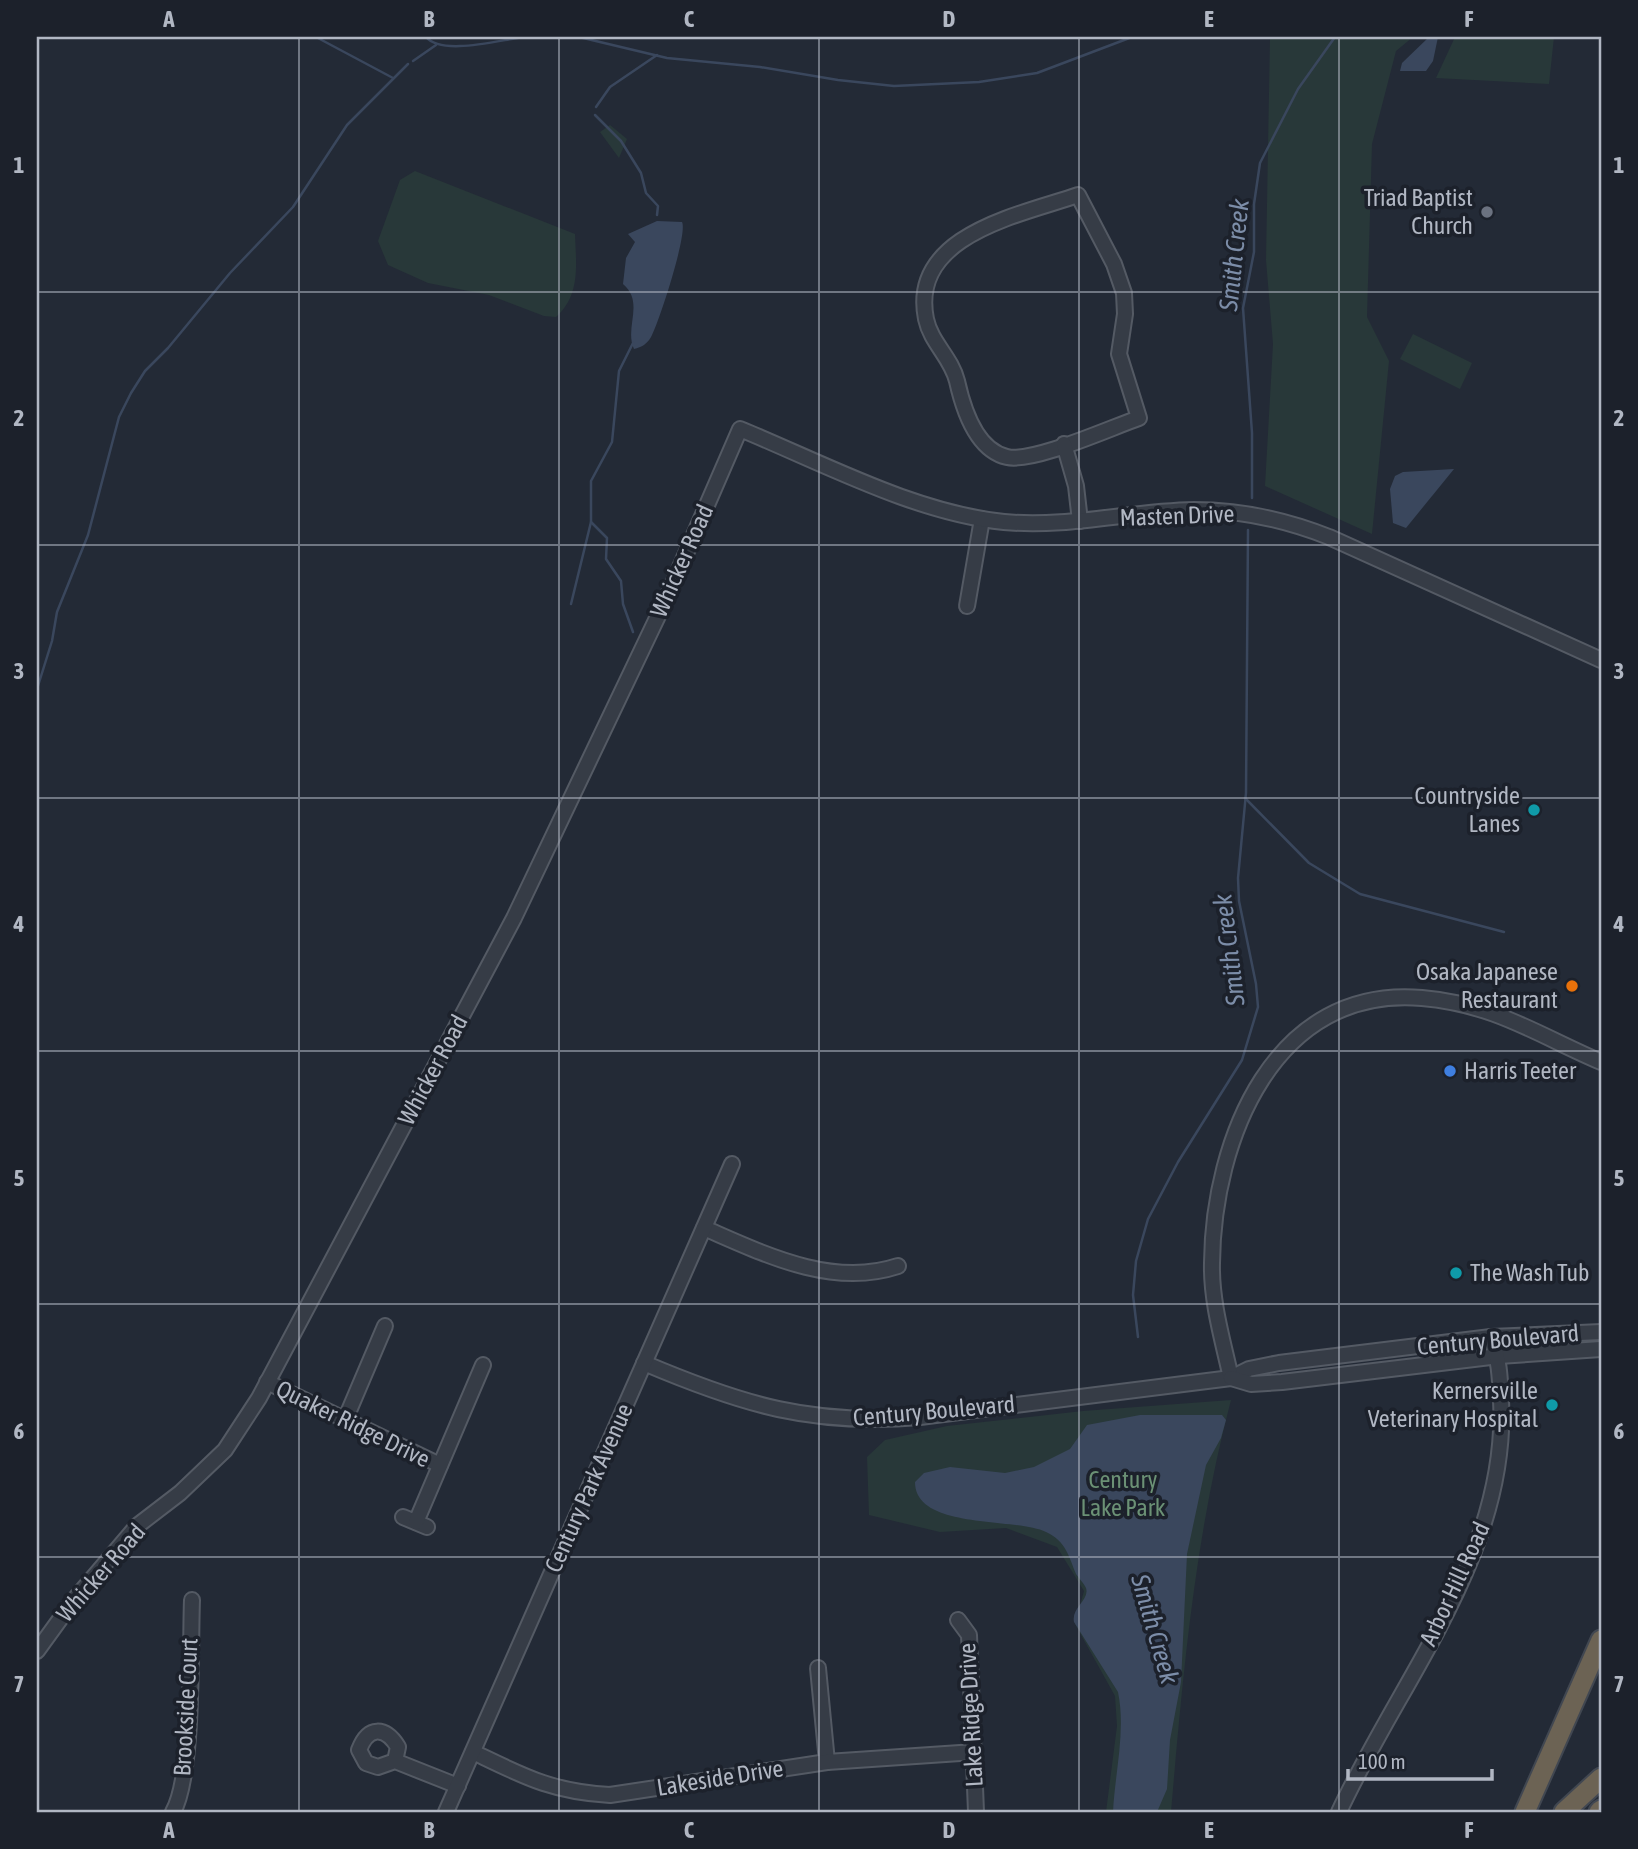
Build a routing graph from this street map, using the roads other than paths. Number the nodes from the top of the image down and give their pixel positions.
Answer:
1 (740, 429) joint
2 (1064, 444) junction
3 (982, 519) junction
4 (1080, 521) junction
5 (967, 606) dead end
6 (1601, 660) edge
7 (1601, 1062) edge
8 (733, 1164) dead end
9 (705, 1228) junction
10 (898, 1266) dead end
11 (385, 1326) dead end
12 (1601, 1332) edge
13 (1491, 1337) junction
14 (1601, 1349) edge
15 (1499, 1356) junction
16 (1323, 1357) junction
17 (645, 1363) junction
18 (483, 1365) dead end
19 (1323, 1377) junction
20 (1231, 1378) junction
21 (267, 1382) junction
22 (345, 1420) junction
23 (440, 1465) junction
24 (415, 1522) dead end
25 (192, 1600) dead end
26 (958, 1620) dead end
27 (1601, 1640) edge
28 (37, 1651) edge
29 (818, 1668) dead end
30 (472, 1752) junction
31 (975, 1752) junction
32 (395, 1761) dead end
33 (827, 1762) junction
34 (1601, 1778) edge
35 (458, 1786) junction
36 (173, 1812) edge
37 (446, 1812) edge
38 (976, 1812) edge
39 (1339, 1812) edge
40 (1525, 1812) edge
41 (1564, 1812) edge

1 - 3 street, Masten Drive
1 - 21 street, Whicker Road
2 - 2 street
2 - 4 street
3 - 4 street, Masten Drive
3 - 5 street
4 - 6 street, Masten Drive
7 - 20 street
8 - 9 street, Century Park Avenue
9 - 10 street
9 - 17 street, Century Park Avenue
11 - 22 street
12 - 13 street, Century Boulevard
13 - 15 street, Arbor Hill Road
13 - 16 street, Century Boulevard
14 - 15 street, Century Boulevard
15 - 19 street, Century Boulevard
15 - 39 street, Arbor Hill Road
16 - 19 street
16 - 20 street, Century Boulevard
17 - 20 street, Century Boulevard
17 - 30 street, Century Park Avenue
18 - 23 street
19 - 20 street, Century Boulevard
21 - 22 street, Quaker Ridge Drive
21 - 28 street, Whicker Road
22 - 23 street, Quaker Ridge Drive
23 - 24 street
25 - 36 street, Brookside Court
26 - 31 street, Lake Ridge Drive
27 - 40 highway
29 - 33 street
30 - 33 street, Lakeside Drive
30 - 35 street, Century Park Avenue
31 - 33 street, Lakeside Drive
31 - 38 street, Lake Ridge Drive
32 - 35 street
34 - 41 highway
35 - 37 street, Century Park Avenue

